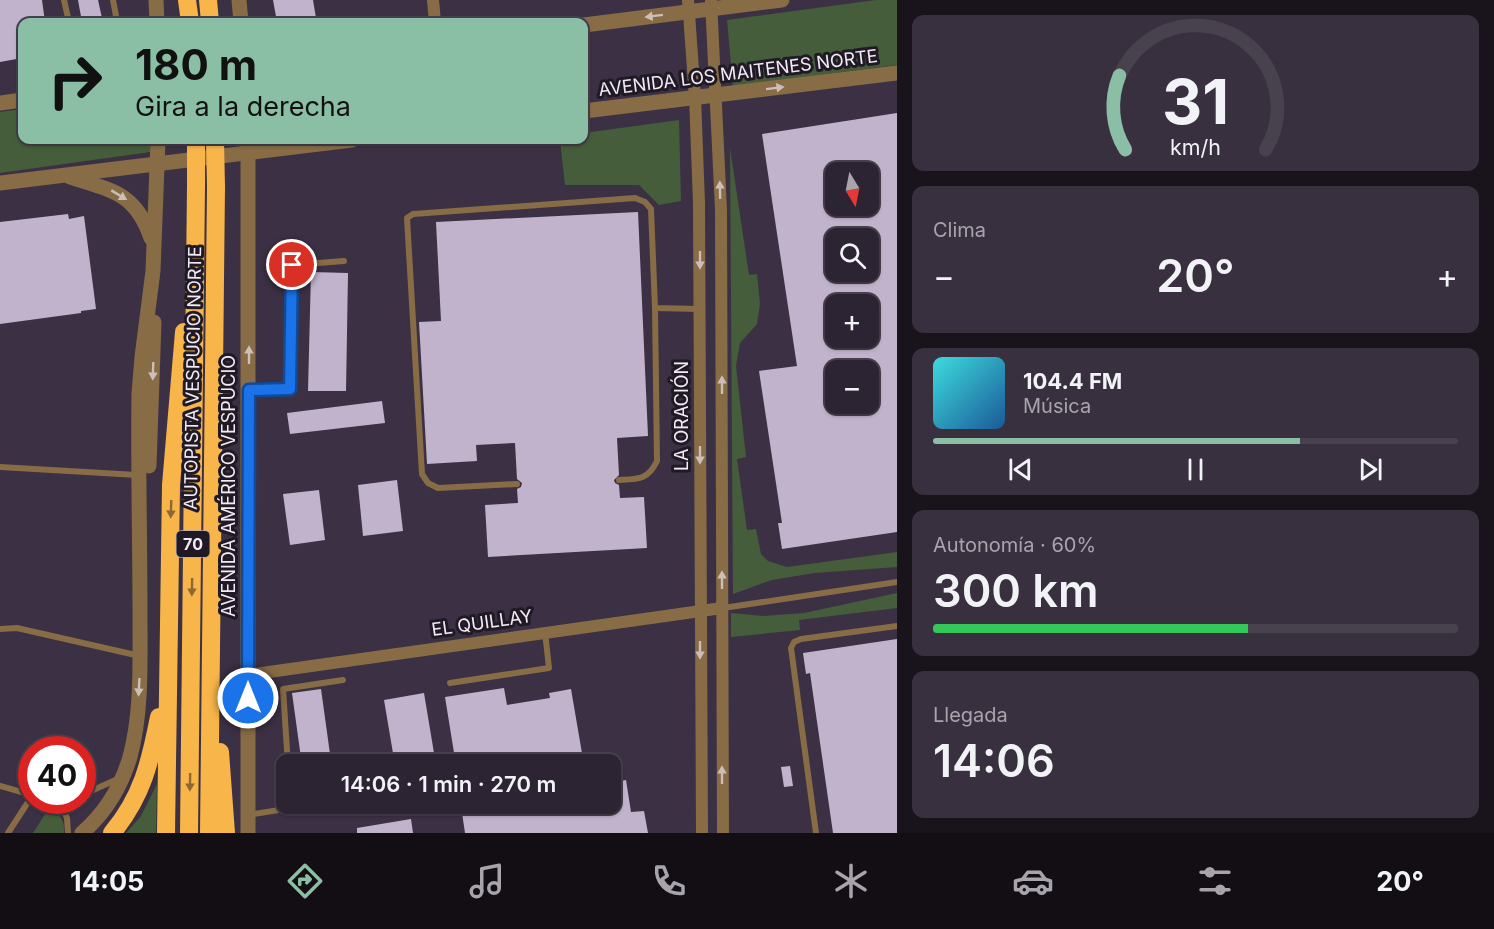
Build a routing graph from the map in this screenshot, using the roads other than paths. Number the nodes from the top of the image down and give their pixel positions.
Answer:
1 (64, 0) edge
2 (113, 0) edge
3 (188, 0) edge
4 (208, 0) edge
5 (216, 0) edge
6 (239, 0) edge
7 (433, 0) edge
8 (782, 0) edge
9 (712, 4) edge
10 (689, 6) edge
11 (68, 18) edge
12 (115, 18) edge
13 (190, 18) edge
14 (210, 18) edge
15 (215, 18) edge
16 (241, 18) edge
17 (435, 18) edge
18 (588, 24) edge
19 (897, 73) edge
20 (717, 96) junction
21 (695, 97) junction
22 (18, 101) edge
23 (0, 103) edge
24 (588, 110) edge
25 (158, 144) edge
26 (196, 144) edge
27 (216, 144) edge
28 (283, 144) edge
29 (248, 146) edge
30 (157, 163) junction
31 (65, 175) junction
32 (0, 183) edge
33 (154, 248) junction
34 (195, 256) junction
35 (344, 261) dead end
36 (153, 271) junction
37 (655, 308) junction
38 (699, 309) junction
39 (249, 390) junction
40 (0, 467) edge
41 (140, 475) junction
42 (619, 480) dead end
43 (517, 484) dead end
44 (140, 524) junction
45 (897, 582) edge
46 (722, 608) junction
47 (700, 610) junction
48 (897, 626) edge
49 (0, 629) edge
50 (544, 632) junction
51 (140, 656) junction
52 (211, 658) junction
53 (168, 668) junction
54 (248, 675) junction
55 (344, 680) dead end
56 (450, 682) dead end
57 (287, 754) edge
58 (123, 777) junction
59 (0, 786) edge
60 (96, 789) edge
61 (18, 792) edge
62 (276, 809) edge
63 (20, 814) edge
64 (66, 814) edge
65 (248, 815) junction
66 (8, 833) edge
67 (68, 833) edge
68 (82, 833) edge
69 (112, 833) edge
70 (166, 833) edge
71 (189, 833) edge
72 (209, 833) edge
73 (226, 833) edge
74 (248, 833) edge
75 (702, 833) edge
76 (723, 833) edge
77 (816, 833) edge

1 - 11 lane
2 - 12 lane
3 - 13 highway
4 - 14 highway
5 - 15 highway
6 - 16 street
7 - 17 street
8 - 9 street
9 - 10 street
9 - 20 street
10 -> 18 street
10 - 21 street, LA ORACIÓN
20 -> 19 street, AVENIDA LOS MAITENES NORTE
20 - 21 street, AVENIDA LOS MAITENES NORTE
46 -> 20 street
21 - 24 street, AVENIDA LOS MAITENES NORTE
21 -> 38 street, LA ORACIÓN
22 - 23 street
25 - 30 street
26 - 34 highway, AUTOPISTA VESPUCIO NORTE / 70, bridge
27 - 52 highway, AUTOPISTA VESPUCIO NORTE / 70, bridge
28 - 29 street
29 - 30 street
39 -> 29 street, AVENIDA AMÉRICO VESPUCIO
30 - 31 street
30 - 33 street
31 - 32 street
31 -> 33 street
33 - 36 street
34 -> 53 highway
34 -> 71 highway, AUTOPISTA VESPUCIO NORTE / 70
35 - 39 lane
36 - 41 street
36 -> 44 street
37 - 38 lane
37 - 42 lane
37 - 43 lane
38 -> 47 street, LA ORACIÓN
39 - 54 street, AVENIDA AMÉRICO VESPUCIO
40 - 41 lane
41 - 44 street
44 - 51 street
45 - 46 lane
46 - 47 street, EL QUILLAY
76 -> 46 street
47 - 50 street, EL QUILLAY
47 -> 75 street, LA ORACIÓN
48 - 77 lane
49 - 51 lane
50 - 54 street, EL QUILLAY
50 - 56 lane
51 -> 58 street
52 - 72 highway, AUTOPISTA VESPUCIO NORTE / 70
52 - 73 highway
53 - 69 highway
53 - 70 highway
54 - 65 street, AVENIDA AMÉRICO VESPUCIO
55 - 57 lane
58 - 60 lane
58 - 68 street
59 - 61 lane
62 - 65 lane
63 - 66 lane
64 - 67 lane
65 - 74 street, AVENIDA AMÉRICO VESPUCIO

